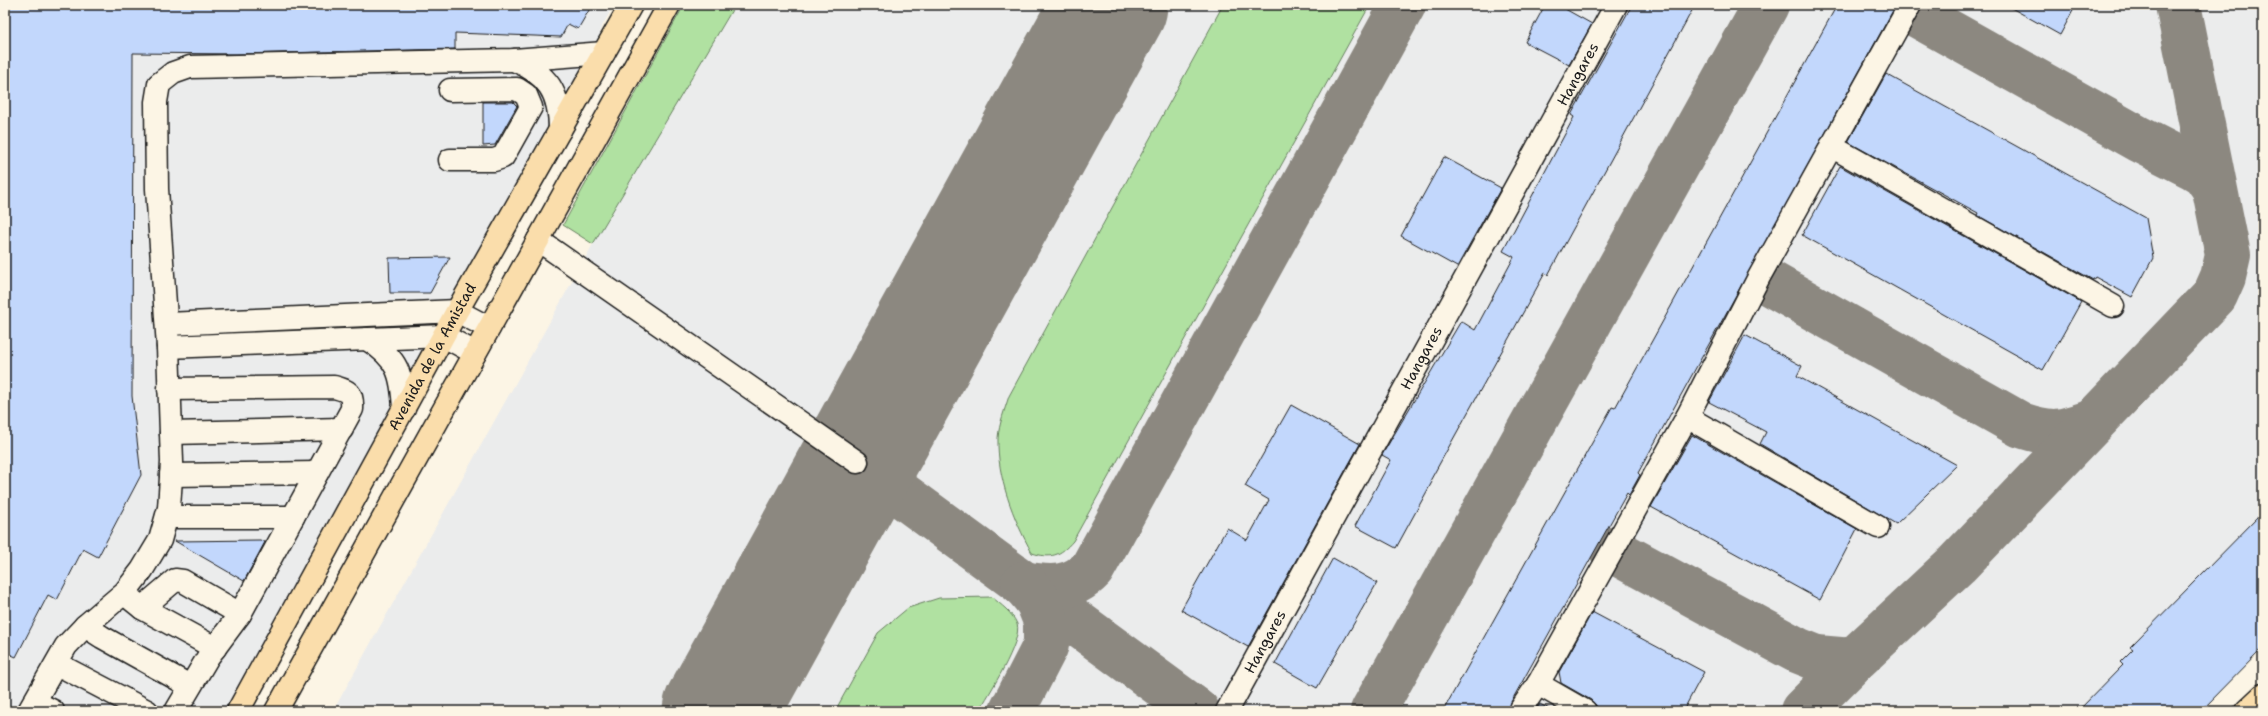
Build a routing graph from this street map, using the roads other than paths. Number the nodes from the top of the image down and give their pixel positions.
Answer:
1 (631, 5) edge
2 (669, 5) edge
3 (1616, 5) edge
4 (1910, 5) edge
5 (604, 53) junction
6 (514, 60) junction
7 (450, 90) dead end
8 (560, 130) junction
9 (1831, 146) junction
10 (450, 160) dead end
11 (538, 240) junction
12 (2113, 306) dead end
13 (457, 311) junction
14 (167, 324) junction
15 (489, 328) junction
16 (444, 336) junction
17 (367, 339) junction
18 (168, 347) junction
19 (475, 353) junction
20 (169, 389) junction
21 (404, 409) junction
22 (1687, 417) junction
23 (342, 428) junction
24 (171, 433) junction
25 (857, 462) dead end
26 (317, 473) junction
27 (171, 475) junction
28 (167, 517) junction
29 (293, 517) junction
30 (1878, 527) dead end
31 (125, 592) junction
32 (142, 608) junction
33 (240, 614) junction
34 (85, 626) junction
35 (215, 648) junction
36 (57, 664) junction
37 (1538, 684) junction
38 (190, 686) junction
39 (2263, 695) edge
40 (39, 708) edge
41 (1521, 709) dead end
42 (147, 711) edge
43 (176, 711) edge
44 (238, 711) edge
45 (276, 711) edge
46 (1227, 711) edge
47 (1585, 711) edge
48 (2246, 711) edge

1 - 5 main road, Avenida de la Amistad
2 - 11 main road
3 - 46 lane, Hangares
4 - 9 lane
5 - 6 lane
5 - 8 main road, Avenida de la Amistad
6 - 8 lane
6 - 14 lane
7 - 10 lane
8 - 13 main road, Avenida de la Amistad
9 - 12 lane
9 - 22 lane
11 - 15 main road
11 - 25 lane
13 - 14 lane
13 - 15 lane
13 - 16 main road, Avenida de la Amistad
14 - 18 lane
15 - 19 main road
16 - 17 lane
16 - 19 lane
16 - 21 main road, Avenida de la Amistad
17 - 18 lane
17 - 21 lane
18 - 20 lane
19 - 45 main road
20 - 23 lane
20 - 24 lane
21 - 44 main road, Avenida de la Amistad
22 - 30 lane
22 - 37 lane
23 - 24 lane
23 - 26 lane
24 - 27 lane
26 - 27 lane
26 - 29 lane
27 - 28 lane
28 - 29 lane
28 - 31 lane
29 - 33 lane
31 - 32 lane
31 - 34 lane
32 - 33 lane
32 - 35 lane
33 - 35 lane
34 - 36 lane
34 - 38 lane
35 - 38 lane
36 - 40 lane
36 - 42 lane
37 - 41 lane
37 - 47 lane
38 - 43 lane
39 - 48 main road

